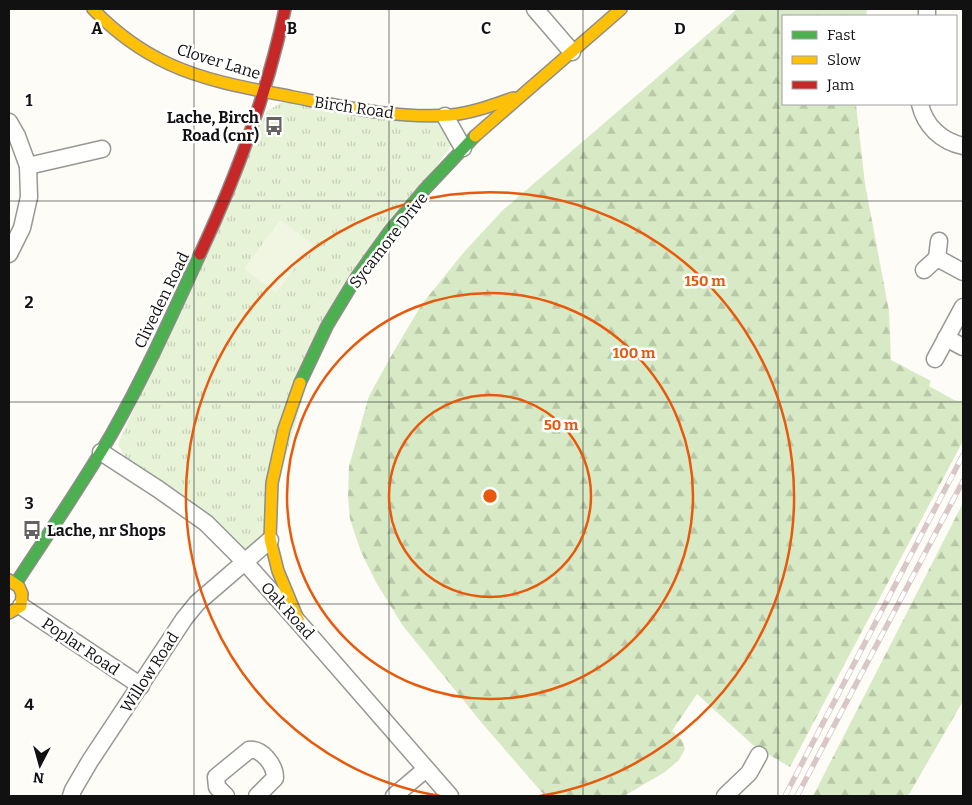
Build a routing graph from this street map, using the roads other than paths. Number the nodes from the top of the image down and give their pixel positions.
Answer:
1 (93, 9) edge
2 (285, 9) edge
3 (534, 9) edge
4 (621, 9) edge
5 (572, 52) junction
6 (264, 91) junction
7 (522, 95) junction
8 (920, 105) edge
9 (445, 116) junction
10 (9, 122) edge
11 (963, 146) edge
12 (463, 148) junction
13 (102, 150) dead end
14 (28, 166) junction
15 (938, 242) dead end
16 (9, 254) edge
17 (937, 258) junction
18 (924, 270) dead end
19 (963, 272) edge
20 (963, 307) edge
21 (946, 338) junction
22 (963, 347) edge
23 (935, 359) dead end
24 (101, 452) junction
25 (270, 540) junction
26 (244, 562) junction
27 (13, 582) edge
28 (15, 609) edge
29 (300, 624) junction
30 (141, 686) junction
31 (759, 755) dead end
32 (426, 769) junction
33 (71, 796) edge
34 (226, 796) edge
35 (259, 796) edge
36 (394, 796) edge
37 (450, 796) edge
38 (726, 796) edge

1 - 6 street, Clover Lane
2 - 6 street, Cliveden Road
3 - 5 street
4 - 5 street, Sycamore Drive
5 - 7 street, Sycamore Drive
6 - 9 street, Birch Road
6 - 24 street, Cliveden Road
7 - 9 street, Birch Road
7 - 12 street, Sycamore Drive
8 - 11 street
9 - 12 street
10 - 14 street
12 - 25 street, Sycamore Drive
13 - 14 street
14 - 16 street
15 - 17 street
17 - 18 street
17 - 19 street
20 - 21 street
21 - 22 street
21 - 23 street
24 - 26 street, Oak Road
24 - 27 street, Cliveden Road
25 - 26 street
25 - 29 street, Sycamore Drive
26 - 29 street, Oak Road
26 - 30 street, Willow Road
27 - 28 street
28 - 30 street, Poplar Road
29 - 32 street, Oak Road
30 - 33 street, Willow Road
31 - 38 street
32 - 36 street
32 - 37 street, Oak Road
34 - 35 street

